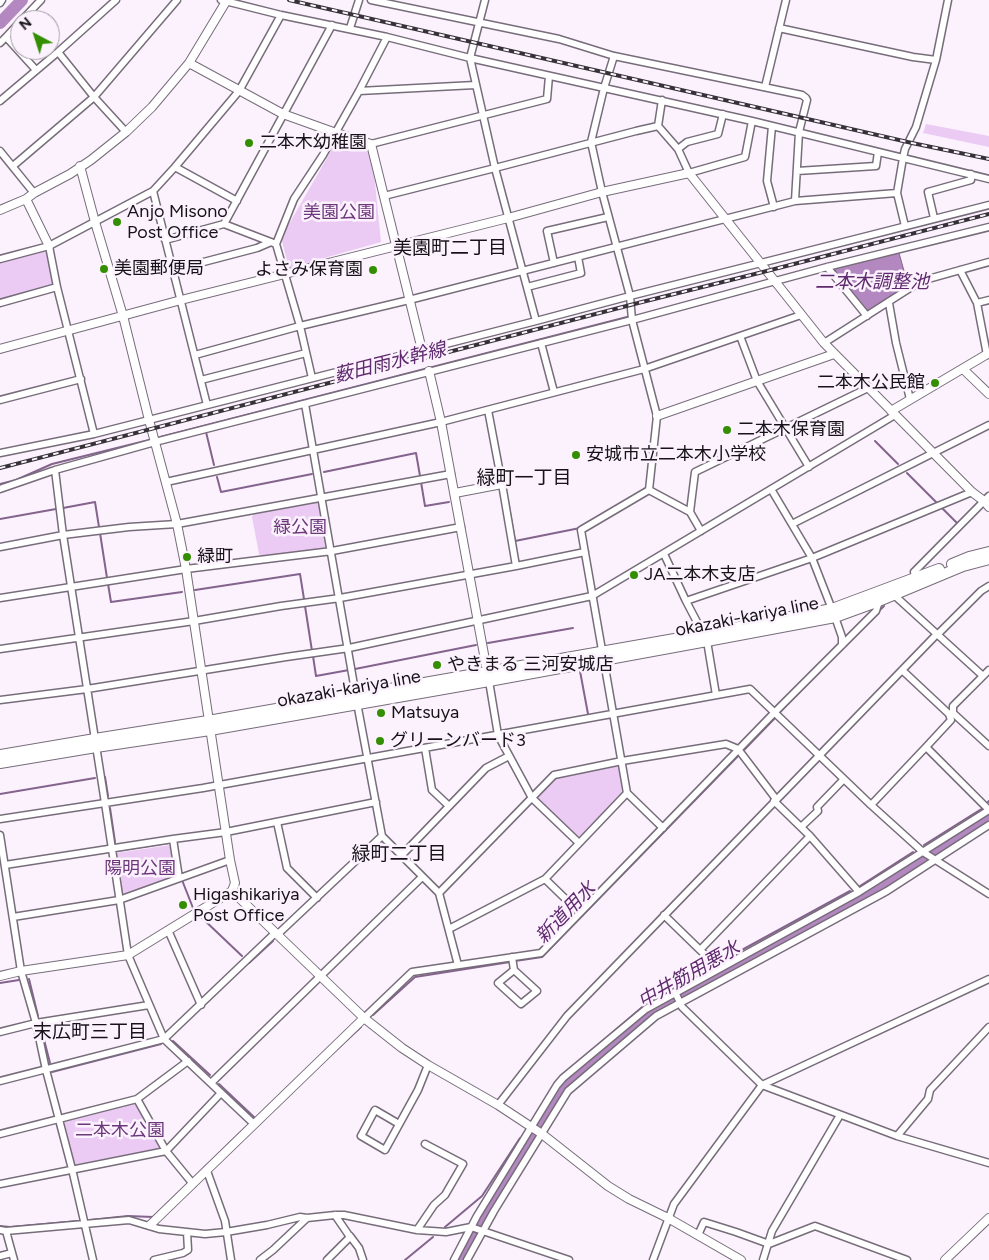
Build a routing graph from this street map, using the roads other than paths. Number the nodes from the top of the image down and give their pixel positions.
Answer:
1 (40, 0) edge
2 (116, 0) edge
3 (177, 0) edge
4 (225, 0) edge
5 (359, 0) edge
6 (371, 0) edge
7 (485, 0) edge
8 (786, 0) edge
9 (948, 0) edge
10 (31, 10) edge
11 (281, 15) junction
12 (480, 22) junction
13 (332, 25) junction
14 (350, 28) junction
15 (780, 28) junction
16 (10, 33) edge
17 (6, 37) junction
18 (387, 37) junction
19 (0, 43) edge
20 (60, 50) edge
21 (60, 54) edge
22 (614, 56) junction
23 (470, 58) junction
24 (48, 60) edge
25 (936, 60) junction
26 (190, 63) junction
27 (36, 70) junction
28 (549, 76) junction
29 (475, 85) junction
30 (765, 87) junction
31 (604, 88) junction
32 (239, 91) junction
33 (360, 91) junction
34 (94, 97) junction
35 (662, 100) junction
36 (0, 101) edge
37 (283, 114) junction
38 (723, 114) junction
39 (482, 116) junction
40 (752, 121) junction
41 (658, 126) junction
42 (772, 126) junction
43 (126, 132) junction
44 (799, 132) junction
45 (336, 133) junction
46 (591, 142) junction
47 (371, 144) junction
48 (678, 149) junction
49 (0, 151) edge
50 (878, 152) junction
51 (903, 158) junction
52 (13, 166) junction
53 (80, 166) junction
54 (175, 167) junction
55 (496, 168) junction
56 (797, 171) junction
57 (689, 173) junction
58 (971, 174) junction
59 (989, 179) edge
60 (153, 191) junction
61 (602, 192) junction
62 (34, 193) junction
63 (897, 193) junction
64 (384, 196) junction
65 (26, 200) junction
66 (237, 201) junction
67 (795, 201) junction
68 (989, 205) edge
69 (774, 207) junction
70 (0, 210) edge
71 (608, 217) junction
72 (508, 218) junction
73 (934, 218) junction
74 (726, 219) junction
75 (95, 222) junction
76 (224, 224) junction
77 (905, 226) junction
78 (989, 227) edge
79 (166, 240) junction
80 (274, 243) junction
81 (48, 246) junction
82 (397, 246) junction
83 (617, 247) junction
84 (578, 257) junction
85 (0, 259) edge
86 (989, 262) edge
87 (554, 263) junction
88 (761, 264) junction
89 (827, 267) junction
90 (173, 270) junction
91 (960, 270) junction
92 (522, 271) junction
93 (285, 274) junction
94 (775, 282) junction
95 (58, 287) junction
96 (527, 287) junction
97 (630, 296) junction
98 (181, 300) junction
99 (409, 300) junction
100 (989, 300) edge
101 (888, 302) junction
102 (0, 303) edge
103 (977, 303) junction
104 (801, 315) junction
105 (123, 316) junction
106 (866, 316) junction
107 (632, 320) junction
108 (536, 322) junction
109 (300, 326) junction
110 (68, 330) junction
111 (740, 336) junction
112 (541, 343) junction
113 (824, 343) junction
114 (0, 349) edge
115 (422, 350) junction
116 (306, 353) junction
117 (834, 354) junction
118 (988, 354) edge
119 (195, 355) junction
120 (964, 368) junction
121 (644, 369) junction
122 (429, 371) junction
123 (312, 378) junction
124 (81, 379) junction
125 (201, 380) junction
126 (757, 381) junction
127 (868, 388) junction
128 (554, 392) junction
129 (989, 394) edge
130 (910, 399) junction
131 (0, 400) edge
132 (305, 404) junction
133 (207, 405) junction
134 (488, 410) junction
135 (893, 413) junction
136 (657, 416) junction
137 (149, 420) junction
138 (441, 422) junction
139 (989, 426) edge
140 (785, 428) junction
141 (94, 434) junction
142 (155, 442) junction
143 (313, 449) junction
144 (0, 453) edge
145 (934, 453) junction
146 (809, 467) junction
147 (55, 470) junction
148 (450, 474) junction
149 (166, 482) junction
150 (502, 484) junction
151 (0, 488) edge
152 (771, 489) junction
153 (649, 490) junction
154 (972, 492) junction
155 (455, 493) junction
156 (322, 498) junction
157 (987, 501) edge
158 (690, 512) junction
159 (177, 524) junction
160 (792, 524) junction
161 (461, 527) junction
162 (701, 531) junction
163 (63, 535) junction
164 (0, 547) edge
165 (332, 550) junction
166 (585, 552) junction
167 (989, 552) edge
168 (664, 554) junction
169 (812, 558) junction
170 (989, 559) edge
171 (516, 566) junction
172 (186, 569) junction
173 (470, 574) junction
174 (916, 578) junction
175 (989, 586) edge
176 (72, 587) junction
177 (894, 595) junction
178 (592, 596) junction
179 (0, 598) edge
180 (340, 598) junction
181 (686, 601) junction
182 (879, 602) junction
183 (834, 613) junction
184 (477, 620) junction
185 (194, 621) junction
186 (937, 634) junction
187 (80, 638) junction
188 (705, 638) junction
189 (842, 644) junction
190 (349, 648) junction
191 (0, 649) edge
192 (603, 655) junction
193 (200, 670) junction
194 (902, 670) junction
195 (989, 670) edge
196 (983, 676) junction
197 (488, 677) junction
198 (88, 689) junction
199 (716, 695) junction
200 (357, 699) junction
201 (0, 700) edge
202 (774, 713) junction
203 (951, 713) junction
204 (614, 714) junction
205 (209, 725) junction
206 (498, 735) junction
207 (96, 743) junction
208 (989, 746) edge
209 (926, 747) junction
210 (425, 748) junction
211 (738, 749) junction
212 (0, 755) edge
213 (819, 755) junction
214 (509, 756) junction
215 (368, 758) junction
216 (622, 762) junction
217 (0, 763) edge
218 (844, 779) junction
219 (219, 785) junction
220 (627, 793) junction
221 (532, 798) junction
222 (775, 800) junction
223 (376, 802) junction
224 (105, 803) junction
225 (871, 805) junction
226 (449, 806) junction
227 (989, 810) edge
228 (0, 819) edge
229 (277, 822) junction
230 (989, 825) edge
231 (663, 828) junction
232 (801, 828) junction
233 (226, 832) junction
234 (0, 835) edge
235 (382, 836) junction
236 (810, 836) junction
237 (173, 839) junction
238 (579, 843) junction
239 (112, 848) junction
240 (923, 852) junction
241 (401, 856) junction
242 (230, 860) junction
243 (935, 860) junction
244 (5, 865) junction
245 (422, 877) junction
246 (179, 878) junction
247 (545, 879) junction
248 (232, 891) junction
249 (859, 892) junction
250 (439, 893) junction
251 (989, 894) edge
252 (317, 898) junction
253 (120, 900) junction
254 (580, 913) junction
255 (664, 915) junction
256 (13, 917) junction
257 (449, 929) junction
258 (168, 930) junction
259 (276, 934) junction
260 (700, 950) junction
261 (128, 956) junction
262 (513, 963) junction
263 (458, 965) junction
264 (719, 968) junction
265 (22, 971) junction
266 (0, 976) edge
267 (320, 977) junction
268 (989, 979) edge
269 (674, 992) junction
270 (680, 1003) junction
271 (148, 1005) junction
272 (201, 1005) junction
273 (364, 1018) junction
274 (36, 1023) junction
275 (989, 1027) edge
276 (0, 1032) edge
277 (164, 1039) junction
278 (188, 1062) junction
279 (428, 1065) junction
280 (46, 1070) junction
281 (0, 1081) edge
282 (211, 1083) junction
283 (762, 1085) junction
284 (221, 1093) junction
285 (137, 1099) junction
286 (498, 1105) junction
287 (840, 1115) junction
288 (59, 1119) junction
289 (254, 1124) junction
290 (399, 1124) junction
291 (537, 1131) junction
292 (0, 1134) edge
293 (897, 1136) junction
294 (426, 1144) dead end
295 (166, 1151) junction
296 (989, 1163) edge
297 (72, 1169) junction
298 (207, 1171) junction
299 (0, 1184) edge
300 (193, 1184) junction
301 (335, 1215) junction
302 (307, 1218) junction
303 (668, 1218) junction
304 (989, 1218) edge
305 (85, 1224) junction
306 (150, 1226) junction
307 (471, 1227) junction
308 (417, 1230) junction
309 (482, 1230) junction
310 (3, 1231) edge
311 (187, 1232) junction
312 (226, 1232) junction
313 (698, 1235) junction
314 (350, 1236) junction
315 (769, 1244) junction
316 (0, 1256) edge
317 (13, 1256) edge
318 (556, 1258) edge
319 (93, 1260) edge
320 (154, 1260) edge
321 (231, 1260) edge
322 (260, 1260) edge
323 (327, 1260) edge
324 (363, 1260) edge
325 (454, 1260) edge
326 (467, 1260) edge
327 (569, 1260) edge
328 (654, 1260) edge
329 (741, 1260) edge
330 (763, 1260) edge
331 (906, 1260) edge
332 (945, 1260) edge

1 - 10 street
2 - 20 street
3 - 34 street
4 - 11 street
4 - 26 street
5 - 14 street
6 - 12 street
7 - 12 street
8 - 15 street
9 - 25 street
11 - 13 street
11 - 32 street
12 - 22 street
12 - 23 street
13 - 14 street
13 - 37 street
14 - 18 street
15 - 25 street
15 - 30 street
16 - 17 street
17 - 19 street
17 - 27 street
18 - 23 street
18 - 33 street
21 - 34 street
22 - 30 street
22 - 31 street
23 - 28 street
23 - 29 street
24 - 27 street
25 - 51 street
26 - 32 street
26 - 43 street
27 - 36 street
28 - 31 street
28 - 39 street
29 - 33 street
29 - 39 street
30 - 44 street
31 - 35 street
31 - 46 street
32 - 37 street
32 - 54 street
33 - 45 street
34 - 43 street
34 - 52 street
35 - 38 street
35 - 41 street
37 - 45 street
37 - 66 street
38 - 40 street
38 - 48 street
39 - 47 street
39 - 55 street
40 - 42 street
40 - 57 street
41 - 46 street
41 - 48 street
42 - 44 street
42 - 69 street
43 - 53 street
44 - 50 street
44 - 56 street
45 - 47 street
45 - 80 street
46 - 55 street
46 - 61 street
47 - 64 street
48 - 57 street
49 - 52 street
50 - 51 street
50 - 56 street
51 - 58 street
51 - 63 street
52 - 62 street
53 - 62 street
53 - 75 street
54 - 60 street
54 - 66 street
55 - 64 street
55 - 72 street
56 - 67 street
57 - 61 street
57 - 74 street
58 - 59 street
58 - 73 street
60 - 75 street
60 - 79 street
61 - 71 street
61 - 72 street
62 - 65 street
63 - 67 street
63 - 77 street
64 - 82 street
65 - 70 street
65 - 81 street
66 - 76 street
67 - 69 street
68 - 73 street
69 - 74 street
71 - 83 street
71 - 87 street
72 - 82 street
72 - 92 street
73 - 77 street
74 - 83 street
74 - 88 street
75 - 81 street
75 - 105 street
76 - 79 street
76 - 80 street
77 - 88 street
78 - 89 street
79 - 90 street
80 - 90 street
80 - 93 street
81 - 85 street
81 - 95 street
82 - 93 street
82 - 99 street
83 - 84 street
83 - 97 street
84 - 87 street
84 - 96 street
86 - 91 street
87 - 92 street
88 - 94 street
88 - 97 street
89 - 94 street
89 - 106 street
90 - 98 street
91 - 101 street
91 - 103 street
92 - 96 street
92 - 99 street
93 - 98 street
93 - 109 street
94 - 104 street
94 - 107 street
95 - 102 street
95 - 110 street
96 - 108 street
97 - 107 street
97 - 108 street
98 - 105 street
98 - 119 street
99 - 109 street
99 - 115 street
100 - 103 street
101 - 106 street
101 - 130 street
103 - 118 street
104 - 111 street
104 - 113 street
105 - 110 street
105 - 137 street
106 - 113 street
107 - 112 street
107 - 121 street
108 - 115 street
109 - 116 street
109 - 119 street
110 - 114 street
110 - 124 street
111 - 121 street
111 - 126 street
112 - 122 street
112 - 128 street
113 - 117 street
115 - 123 street
116 - 123 street
116 - 125 street
117 - 126 street
117 - 127 street
118 - 120 street
119 - 125 street
120 - 129 street
120 - 130 street
121 - 128 street
121 - 136 street
122 - 132 street
122 - 138 street
123 - 133 street
124 - 131 street
124 - 141 street
125 - 133 street
126 - 136 street
126 - 140 street
127 - 135 street
127 - 140 street
128 - 134 street
130 - 135 street
132 - 142 street
132 - 143 street
133 - 137 street
134 - 138 street
134 - 150 street
135 - 145 street
135 - 146 street
136 - 153 street
137 - 141 street
137 - 142 street
138 - 143 street
138 - 148 street
139 - 145 street
140 - 146 street
140 - 158 street
141 - 144 street
142 - 147 street
142 - 149 street
143 - 149 street
143 - 156 street
145 - 154 street
145 - 160 street
146 - 152 street
147 - 151 street
147 - 163 street
148 - 155 street
148 - 156 street
149 - 159 street
150 - 155 street
150 - 171 street
152 - 160 street
152 - 162 street
153 - 158 street
153 - 166 street
154 - 157 street
154 - 169 street
155 - 161 street
156 - 159 street
156 - 165 street
157 - 174 street
158 - 162 street
159 - 163 street
159 - 172 street
160 - 169 street
161 - 165 street
161 - 173 street
162 - 168 street
163 - 164 street
163 - 176 street
165 - 172 street
165 - 180 street
166 - 171 street
166 - 178 street
167 - 174 main road, okazaki-kariya line
168 - 178 street
168 - 181 street
169 - 181 street
169 - 183 street
170 - 177 main road, okazaki-kariya line
171 - 173 street
172 - 176 street
172 - 185 street
173 - 180 street
173 - 184 street
174 - 183 main road, okazaki-kariya line
175 - 186 street
176 - 179 street
176 - 187 street
177 - 182 main road, okazaki-kariya line
177 - 186 street
178 - 184 street
178 - 192 street
180 - 185 street
180 - 190 street
181 - 188 street
182 - 183 main road, okazaki-kariya line
182 - 189 street
183 - 188 main road, okazaki-kariya line
183 - 189 street
184 - 190 street
184 - 197 street
185 - 187 street
185 - 193 street
186 - 194 street
186 - 196 street
187 - 191 street
187 - 198 street
188 - 192 main road, okazaki-kariya line
188 - 199 street
189 - 202 street
190 - 193 street
190 - 200 street
192 - 197 main road, okazaki-kariya line
192 - 204 street
193 - 198 street
193 - 205 street
194 - 203 street
194 - 213 street
195 - 196 street
196 - 203 street
197 - 200 main road, okazaki-kariya line
197 - 206 street
198 - 201 street
198 - 207 street
199 - 202 street
199 - 204 street
200 - 205 main road, okazaki-kariya line
200 - 215 street
202 - 211 street
202 - 213 street
203 - 208 street
203 - 209 street
204 - 206 street
204 - 216 street
205 - 207 main road, okazaki-kariya line
205 - 219 street
206 - 210 street
206 - 214 street
207 - 212 main road, okazaki-kariya line
207 - 217 main road, okazaki-kariya line
207 - 224 street
209 - 225 street
209 - 227 street
210 - 215 street
210 - 226 street
211 - 216 street
211 - 222 street
211 - 231 street
213 - 218 street
213 - 222 street
214 - 221 street
214 - 226 street
215 - 219 street
215 - 223 street
216 - 220 street
216 - 221 street
218 - 225 street
218 - 232 street
219 - 224 street
219 - 233 street
220 - 231 street
220 - 238 street
221 - 238 street
221 - 250 street
222 - 232 street
222 - 255 street
223 - 229 street
223 - 235 street
224 - 228 street
224 - 239 street
225 - 240 street
226 - 241 street
227 - 240 street
229 - 233 street
229 - 252 street
230 - 243 street
231 - 254 street
232 - 236 street
233 - 237 street
233 - 242 street
234 - 244 street
235 - 241 street
235 - 252 street
236 - 249 street
236 - 260 street
237 - 239 street
237 - 246 street
238 - 247 street
239 - 244 street
239 - 253 street
240 - 243 street
240 - 249 street
241 - 245 street
242 - 246 street
242 - 248 street
243 - 251 street
243 - 270 street
244 - 256 street
245 - 250 street
245 - 267 street
246 - 253 street
247 - 254 street
247 - 257 street
248 - 258 street
248 - 259 street
249 - 264 street
250 - 257 street
252 - 259 street
253 - 256 street
253 - 261 street
254 - 262 street
255 - 260 street
255 - 286 street
256 - 265 street
257 - 263 street
258 - 261 street
258 - 272 street
259 - 267 street
259 - 272 street
260 - 264 street
261 - 265 street
261 - 271 street
262 - 262 street
262 - 263 street
263 - 273 street
264 - 269 street
265 - 266 street
265 - 274 street
267 - 273 street
267 - 282 street
268 - 283 street
269 - 270 street
269 - 291 street
270 - 283 street
270 - 291 street
271 - 274 street
271 - 277 street
272 - 277 street
273 - 279 street
273 - 289 street
274 - 276 street
274 - 280 street
275 - 293 street
277 - 278 street
277 - 280 street
278 - 282 street
278 - 285 street
279 - 286 street
279 - 290 street
280 - 281 street
280 - 288 street
282 - 284 street
283 - 287 street
283 - 303 street
284 - 289 street
284 - 295 street
285 - 288 street
285 - 295 street
286 - 291 street
287 - 293 street
287 - 315 street
288 - 292 street
288 - 297 street
289 - 298 street
290 - 290 street
291 - 303 street
291 - 307 street
291 - 309 street
293 - 296 street
294 - 308 street
295 - 297 street
295 - 300 street
297 - 299 street
297 - 305 street
298 - 300 street
298 - 312 street
300 - 306 street
301 - 302 street
301 - 308 street
301 - 314 street
302 - 312 street
302 - 322 street
303 - 313 street
303 - 328 street
304 - 332 street
305 - 306 street
305 - 310 street
305 - 319 street
306 - 311 street
307 - 308 street
307 - 309 street
307 - 325 street
309 - 318 street
309 - 326 street
310 - 317 street
311 - 312 street
311 - 320 street
312 - 321 street
313 - 315 street
313 - 329 street
314 - 323 street
314 - 324 street
315 - 330 street
315 - 331 street
316 - 317 street
318 - 327 street

